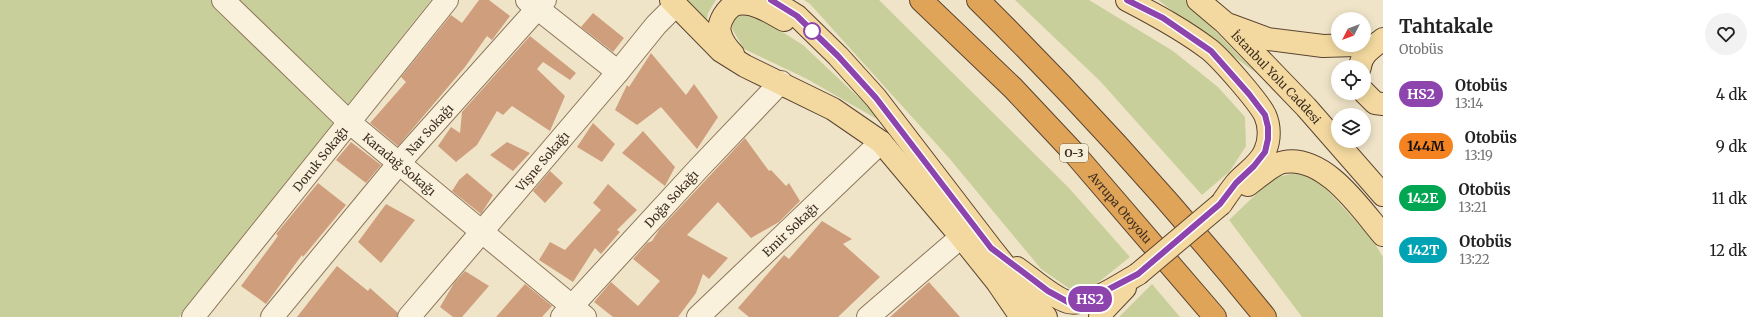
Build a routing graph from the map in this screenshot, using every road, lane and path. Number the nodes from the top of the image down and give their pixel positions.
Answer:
1 (223, 0) edge
2 (447, 0) edge
3 (771, 0) edge
4 (921, 0) edge
5 (978, 0) edge
6 (1127, 0) edge
7 (1198, 0) edge
8 (537, 3) edge
9 (673, 3) edge
10 (1224, 22) junction
11 (1383, 39) edge
12 (1371, 42) edge
13 (1331, 46) edge
14 (838, 56) junction
15 (1361, 60) edge
16 (745, 66) junction
17 (618, 72) junction
18 (781, 82) junction
19 (1371, 99) edge
20 (1383, 104) edge
21 (349, 122) junction
22 (881, 142) junction
23 (399, 163) junction
24 (1383, 195) edge
25 (1220, 204) junction
26 (481, 232) junction
27 (1383, 235) edge
28 (961, 237) junction
29 (991, 248) junction
30 (1138, 274) junction
31 (573, 314) edge
32 (193, 317) edge
33 (272, 317) edge
34 (409, 317) edge
35 (698, 317) edge
36 (868, 317) edge
37 (1021, 317) edge
38 (1046, 317) edge
39 (1100, 317) edge
40 (1215, 317) edge
41 (1265, 317) edge

1 - 21 street, Karadağ Sokağı
2 - 21 street, Doruk Sokağı
3 - 14 main road
4 - 40 highway, Avrupa Otoyolu / O-3
5 - 41 highway
6 - 25 main road
7 - 10 main road, İstanbul Yolu Caddesi
8 - 17 street
8 - 23 street, Nar Sokağı
9 - 16 main road
9 - 17 street, Vişne Sokağı
10 - 13 main road
10 - 24 main road, İstanbul Yolu Caddesi
11 - 12 main road
11 - 15 main road
14 - 16 main road
14 - 29 main road
16 - 18 main road
17 - 26 street, Vişne Sokağı
18 - 22 main road
18 - 31 street, Doğa Sokağı
19 - 20 main road
21 - 23 street, Karadağ Sokağı
21 - 32 street, Doruk Sokağı
22 - 28 main road
22 - 35 street, Emir Sokağı
23 - 26 street, Karadağ Sokağı
23 - 33 street, Nar Sokağı
25 - 27 main road
25 - 30 main road, bridge
26 - 31 street, Karadağ Sokağı
26 - 34 street, Vişne Sokağı
28 - 36 street
28 - 37 main road
29 - 30 main road
29 - 38 main road
30 - 39 main road

